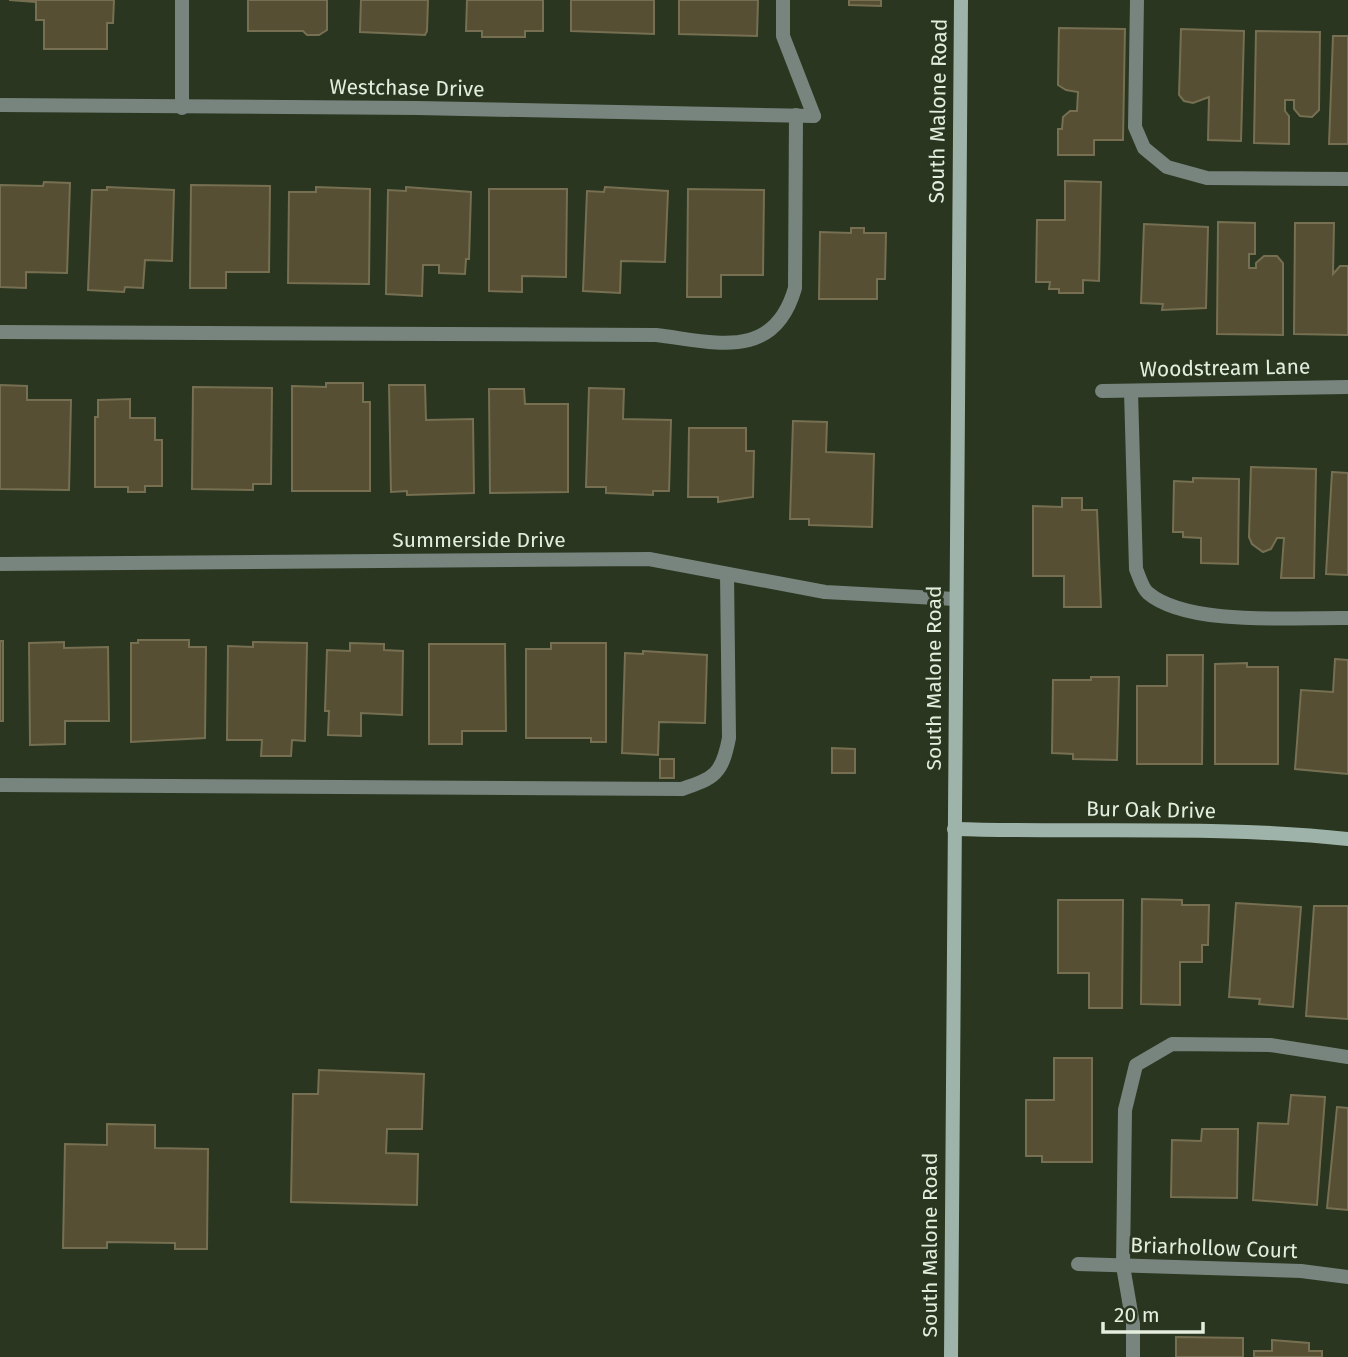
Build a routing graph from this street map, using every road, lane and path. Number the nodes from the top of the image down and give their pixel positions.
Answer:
1 (182, 0) edge
2 (783, 0) edge
3 (961, 0) edge
4 (1137, 0) edge
5 (0, 105) edge
6 (182, 108) junction
7 (796, 115) junction
8 (1348, 179) edge
9 (0, 332) edge
10 (1348, 387) edge
11 (1102, 391) dead end
12 (1131, 391) junction
13 (0, 564) edge
14 (727, 574) junction
15 (955, 599) junction
16 (1348, 618) edge
17 (0, 785) edge
18 (954, 829) junction
19 (1348, 839) edge
20 (1348, 1057) edge
21 (1078, 1264) dead end
22 (1124, 1266) junction
23 (1348, 1277) edge
24 (951, 1357) edge
25 (1133, 1357) edge

1 - 6 street
2 - 7 street, Westchase Drive
3 - 15 street, South Malone Road
4 - 8 street
5 - 6 street, Westchase Drive
6 - 7 street, Westchase Drive
7 - 9 street
10 - 12 street, Woodstream Lane
11 - 12 street, Woodstream Lane
12 - 16 street
13 - 14 street, Summerside Drive
14 - 15 street, Summerside Drive
14 - 17 street
15 - 18 street, South Malone Road
18 - 19 street, Bur Oak Drive
18 - 24 street, South Malone Road
20 - 22 street
21 - 22 street, Briarhollow Court
22 - 23 street, Briarhollow Court
22 - 25 street

